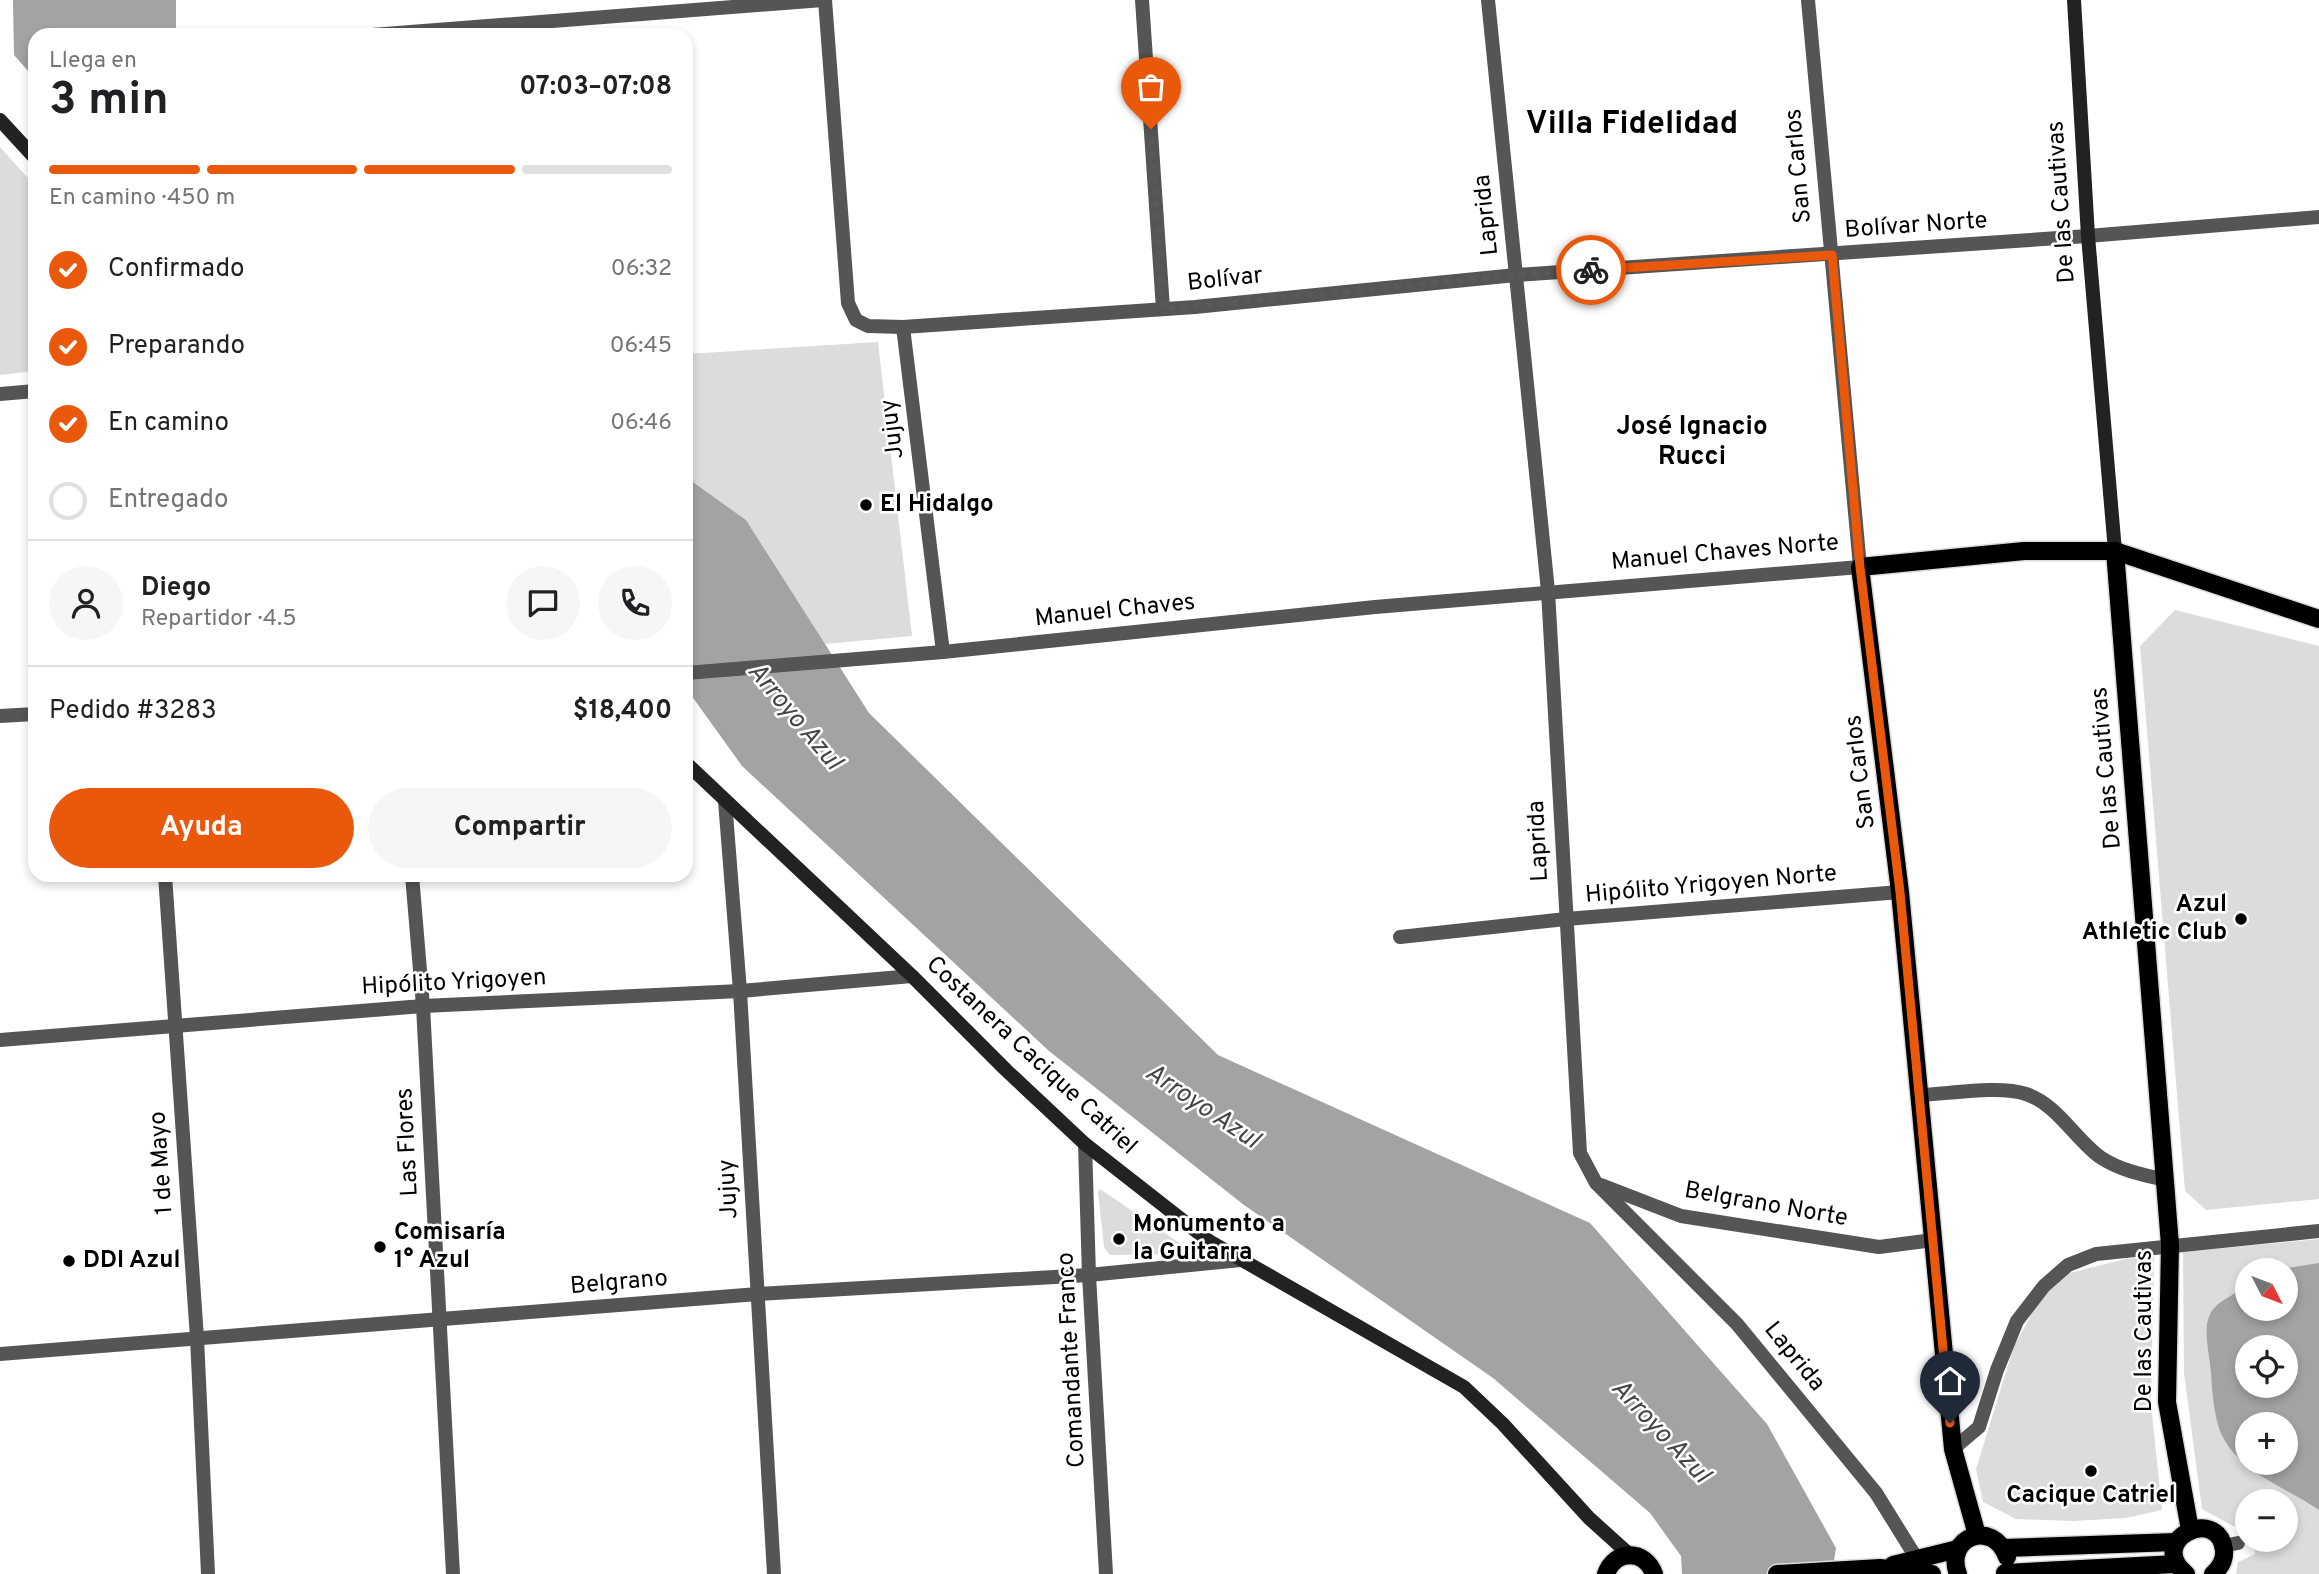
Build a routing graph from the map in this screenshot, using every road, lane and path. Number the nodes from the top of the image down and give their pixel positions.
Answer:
1 (824, 0) edge
2 (1142, 0) edge
3 (1488, 0) edge
4 (1808, 0) edge
5 (2074, 0) edge
6 (462, 28) edge
7 (0, 120) edge
8 (28, 150) edge
9 (2319, 217) edge
10 (2088, 236) junction
11 (1832, 255) junction
12 (1516, 275) junction
13 (1163, 309) junction
14 (903, 327) junction
15 (28, 392) edge
16 (0, 394) edge
17 (2115, 551) junction
18 (1860, 567) junction
19 (1548, 591) junction
20 (2319, 619) edge
21 (943, 652) junction
22 (693, 672) edge
23 (28, 714) edge
24 (0, 716) edge
25 (693, 771) edge
26 (725, 801) junction
27 (165, 882) edge
28 (413, 882) edge
29 (1900, 892) junction
30 (1566, 919) junction
31 (1400, 937) dead end
32 (912, 976) junction
33 (740, 991) junction
34 (423, 1006) junction
35 (175, 1027) junction
36 (0, 1041) edge
37 (1919, 1095) junction
38 (1085, 1144) junction
39 (2166, 1180) junction
40 (1596, 1183) junction
41 (2319, 1231) edge
42 (1933, 1240) junction
43 (2170, 1245) junction
44 (1241, 1261) junction
45 (1089, 1275) junction
46 (758, 1294) junction
47 (442, 1319) junction
48 (197, 1338) junction
49 (0, 1354) edge
50 (1953, 1449) junction
51 (1977, 1535) junction
52 (2183, 1536) junction
53 (2004, 1548) junction
54 (1958, 1549) junction
55 (1630, 1555) junction
56 (1917, 1559) junction
57 (1880, 1569) junction
58 (2181, 1569) edge
59 (2004, 1573) edge
60 (208, 1574) edge
61 (453, 1574) edge
62 (774, 1574) edge
63 (1106, 1574) edge
64 (1606, 1574) edge
65 (1654, 1574) edge
66 (1777, 1574) edge
67 (1932, 1574) edge
68 (1958, 1574) edge
69 (2213, 1574) edge

1 - 6 street
1 - 14 street, Bolívar
2 - 13 street
3 - 12 street, Laprida
4 - 11 street, San Carlos
5 - 10 main road, De las Cautivas
7 - 8 main road
9 - 10 street, Bolívar Norte
10 - 11 street, Bolívar Norte
10 - 17 main road, De las Cautivas
11 - 12 street, Bolívar Norte
11 - 18 street, San Carlos
12 - 13 street, Bolívar
12 - 19 street, Laprida
13 - 14 street, Bolívar
14 - 21 street, Jujuy
15 - 16 street
17 - 18 main road, Manuel Chaves Norte
17 - 20 main road, Manuel Chaves Norte
17 - 39 main road, De las Cautivas
18 - 19 street, Manuel Chaves Norte
18 - 29 main road, San Carlos
19 - 21 street, Manuel Chaves
19 - 30 street, Laprida
21 - 22 street, Manuel Chaves
23 - 24 street
25 - 26 main road, Costanera Cacique Catriel
26 - 32 main road, Costanera Cacique Catriel
26 - 33 street, Jujuy
27 - 35 street, 1 de Mayo
28 - 34 street, Las Flores
29 - 30 street, Hipólito Yrigoyen Norte
29 - 37 main road, San Carlos
30 - 31 street, Hipólito Yrigoyen Norte
30 - 40 street, Laprida
32 - 33 street, Hipólito Yrigoyen
32 - 38 main road, Costanera Cacique Catriel
33 - 34 street, Hipólito Yrigoyen
33 - 46 street, Jujuy
34 - 35 street, Hipólito Yrigoyen
34 - 47 street, Las Flores
35 - 36 street, Hipólito Yrigoyen
35 - 48 street, 1 de Mayo
37 - 39 street
37 - 42 main road, San Carlos
38 - 44 main road, Costanera Cacique Catriel
38 - 45 street, Comandante Franco
39 - 43 main road, De las Cautivas
40 - 42 street, Belgrano Norte
40 - 56 street, Laprida
41 - 43 street
42 - 50 main road, San Carlos
43 - 50 street
43 - 52 main road, De las Cautivas
44 - 45 street, Belgrano
44 - 55 main road, Costanera Cacique Catriel
45 - 46 street, Belgrano
45 - 63 street, Comandante Franco
46 - 47 street, Belgrano
46 - 62 street, Jujuy
47 - 48 street, Belgrano
47 - 61 street, Las Flores
48 - 49 street, Belgrano
48 - 60 street, 1 de Mayo
50 - 51 main road, San Carlos
51 - 53 main road
51 - 54 main road
52 - 53 main road
52 - 58 main road, De las Cautivas
52 - 69 main road
53 - 59 main road
54 - 56 main road
54 - 68 main road
55 - 64 main road
55 - 65 main road
56 - 57 main road
57 - 66 main road
57 - 67 main road
58 - 59 main road

